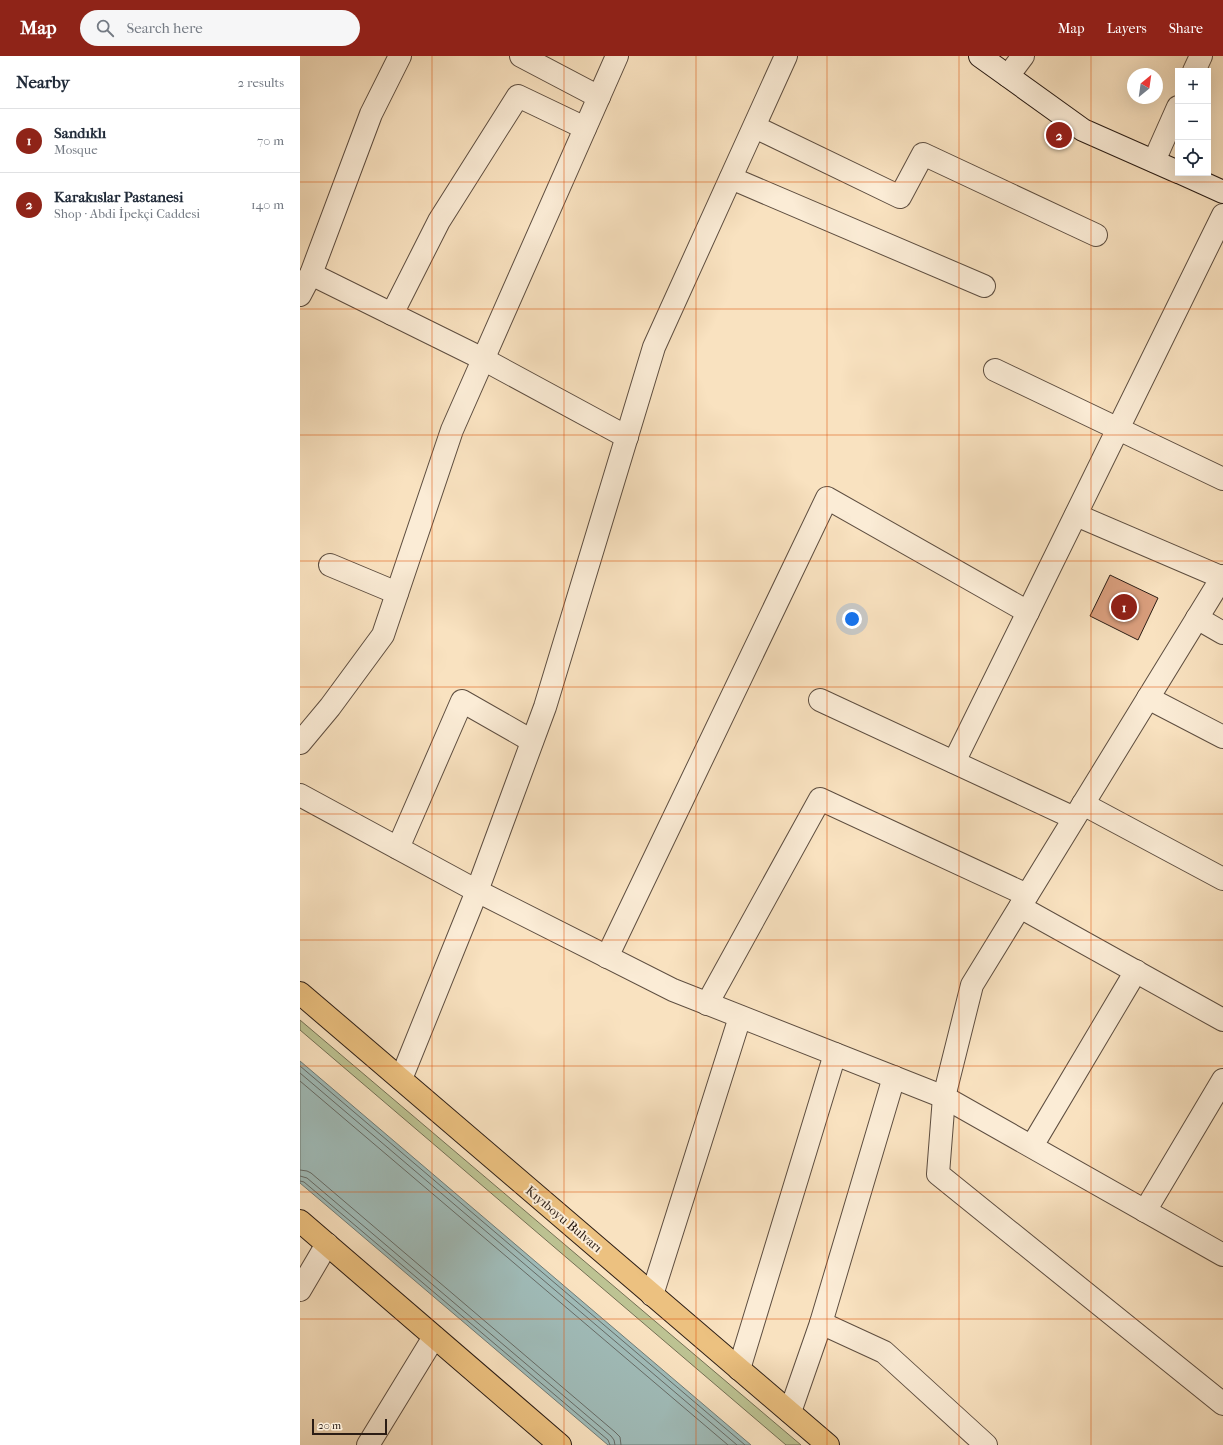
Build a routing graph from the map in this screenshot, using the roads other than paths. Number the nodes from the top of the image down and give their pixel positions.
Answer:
1 (400, 56) edge
2 (521, 56) edge
3 (617, 56) edge
4 (786, 56) edge
5 (980, 56) edge
6 (1023, 56) edge
7 (1201, 56) edge
8 (1195, 68) edge
9 (1008, 76) junction
10 (599, 97) junction
11 (1175, 114) edge
12 (755, 127) junction
13 (585, 128) junction
14 (1154, 161) junction
15 (1175, 171) edge
16 (1188, 176) edge
17 (731, 178) junction
18 (1223, 192) edge
19 (1223, 215) edge
20 (1096, 235) dead end
21 (311, 274) junction
22 (984, 286) dead end
23 (300, 295) edge
24 (392, 314) junction
25 (483, 359) junction
26 (995, 370) dead end
27 (1118, 427) junction
28 (627, 437) junction
29 (1223, 479) edge
30 (1076, 515) junction
31 (330, 565) dead end
32 (1223, 577) edge
33 (397, 593) junction
34 (1028, 612) junction
35 (1197, 618) junction
36 (1223, 633) edge
37 (1148, 698) junction
38 (820, 700) dead end
39 (1223, 737) edge
40 (532, 741) junction
41 (300, 743) edge
42 (954, 762) junction
43 (300, 795) edge
44 (1079, 811) junction
45 (398, 848) junction
46 (1223, 879) edge
47 (477, 891) junction
48 (1023, 901) junction
49 (607, 956) junction
50 (1136, 971) junction
51 (300, 993) edge
52 (707, 1004) junction
53 (740, 1017) junction
54 (1223, 1020) edge
55 (835, 1054) junction
56 (894, 1077) junction
57 (401, 1080) junction
58 (1223, 1080) edge
59 (944, 1097) junction
60 (1032, 1146) junction
61 (1144, 1211) junction
62 (300, 1221) edge
63 (326, 1244) junction
64 (1223, 1256) edge
65 (300, 1290) edge
66 (652, 1295) junction
67 (822, 1323) junction
68 (434, 1337) junction
69 (739, 1369) junction
70 (1223, 1404) edge
71 (790, 1412) junction
72 (368, 1445) edge
73 (560, 1445) edge
74 (828, 1445) edge
75 (986, 1445) edge

1 - 21 street
2 - 10 street
3 - 10 street
4 - 12 street
5 - 9 street
6 - 9 street
7 - 8 street
9 - 14 street
10 - 13 street
11 - 14 street
12 - 17 street
12 - 20 street
13 - 24 street
13 - 25 street
14 - 15 street
16 - 18 street
17 - 22 street
17 - 28 street
19 - 27 street
21 - 23 street
21 - 24 street
24 - 25 street
25 - 28 street
25 - 33 street
26 - 27 street
27 - 29 street
27 - 30 street
28 - 40 street
30 - 32 street
30 - 34 street
31 - 33 street
32 - 35 street
33 - 41 street
34 - 42 street
34 - 49 street
35 - 36 street
35 - 37 street
37 - 39 street
37 - 44 street
38 - 42 street
40 - 45 street
40 - 47 street
42 - 44 street
43 - 45 street
44 - 46 street
44 - 48 street
45 - 47 street
47 - 49 street
47 - 57 street
48 - 50 street
48 - 52 street
48 - 59 street
49 - 52 street
50 - 54 street
50 - 60 street
51 - 57 main road, Kıyıboyu Bulvarı
52 - 53 street
53 - 55 street
53 - 66 street
55 - 56 street
55 - 69 street
56 - 59 street
56 - 67 street
57 - 66 main road, Kıyıboyu Bulvarı
58 - 61 street
59 - 60 street
59 - 70 street
60 - 61 street
61 - 64 street
62 - 63 main road
63 - 65 street
63 - 68 main road
66 - 69 main road, Kıyıboyu Bulvarı
67 - 71 street
67 - 75 street
68 - 72 street
68 - 73 main road
69 - 71 main road, Kıyıboyu Bulvarı
71 - 74 main road, Kıyıboyu Bulvarı

